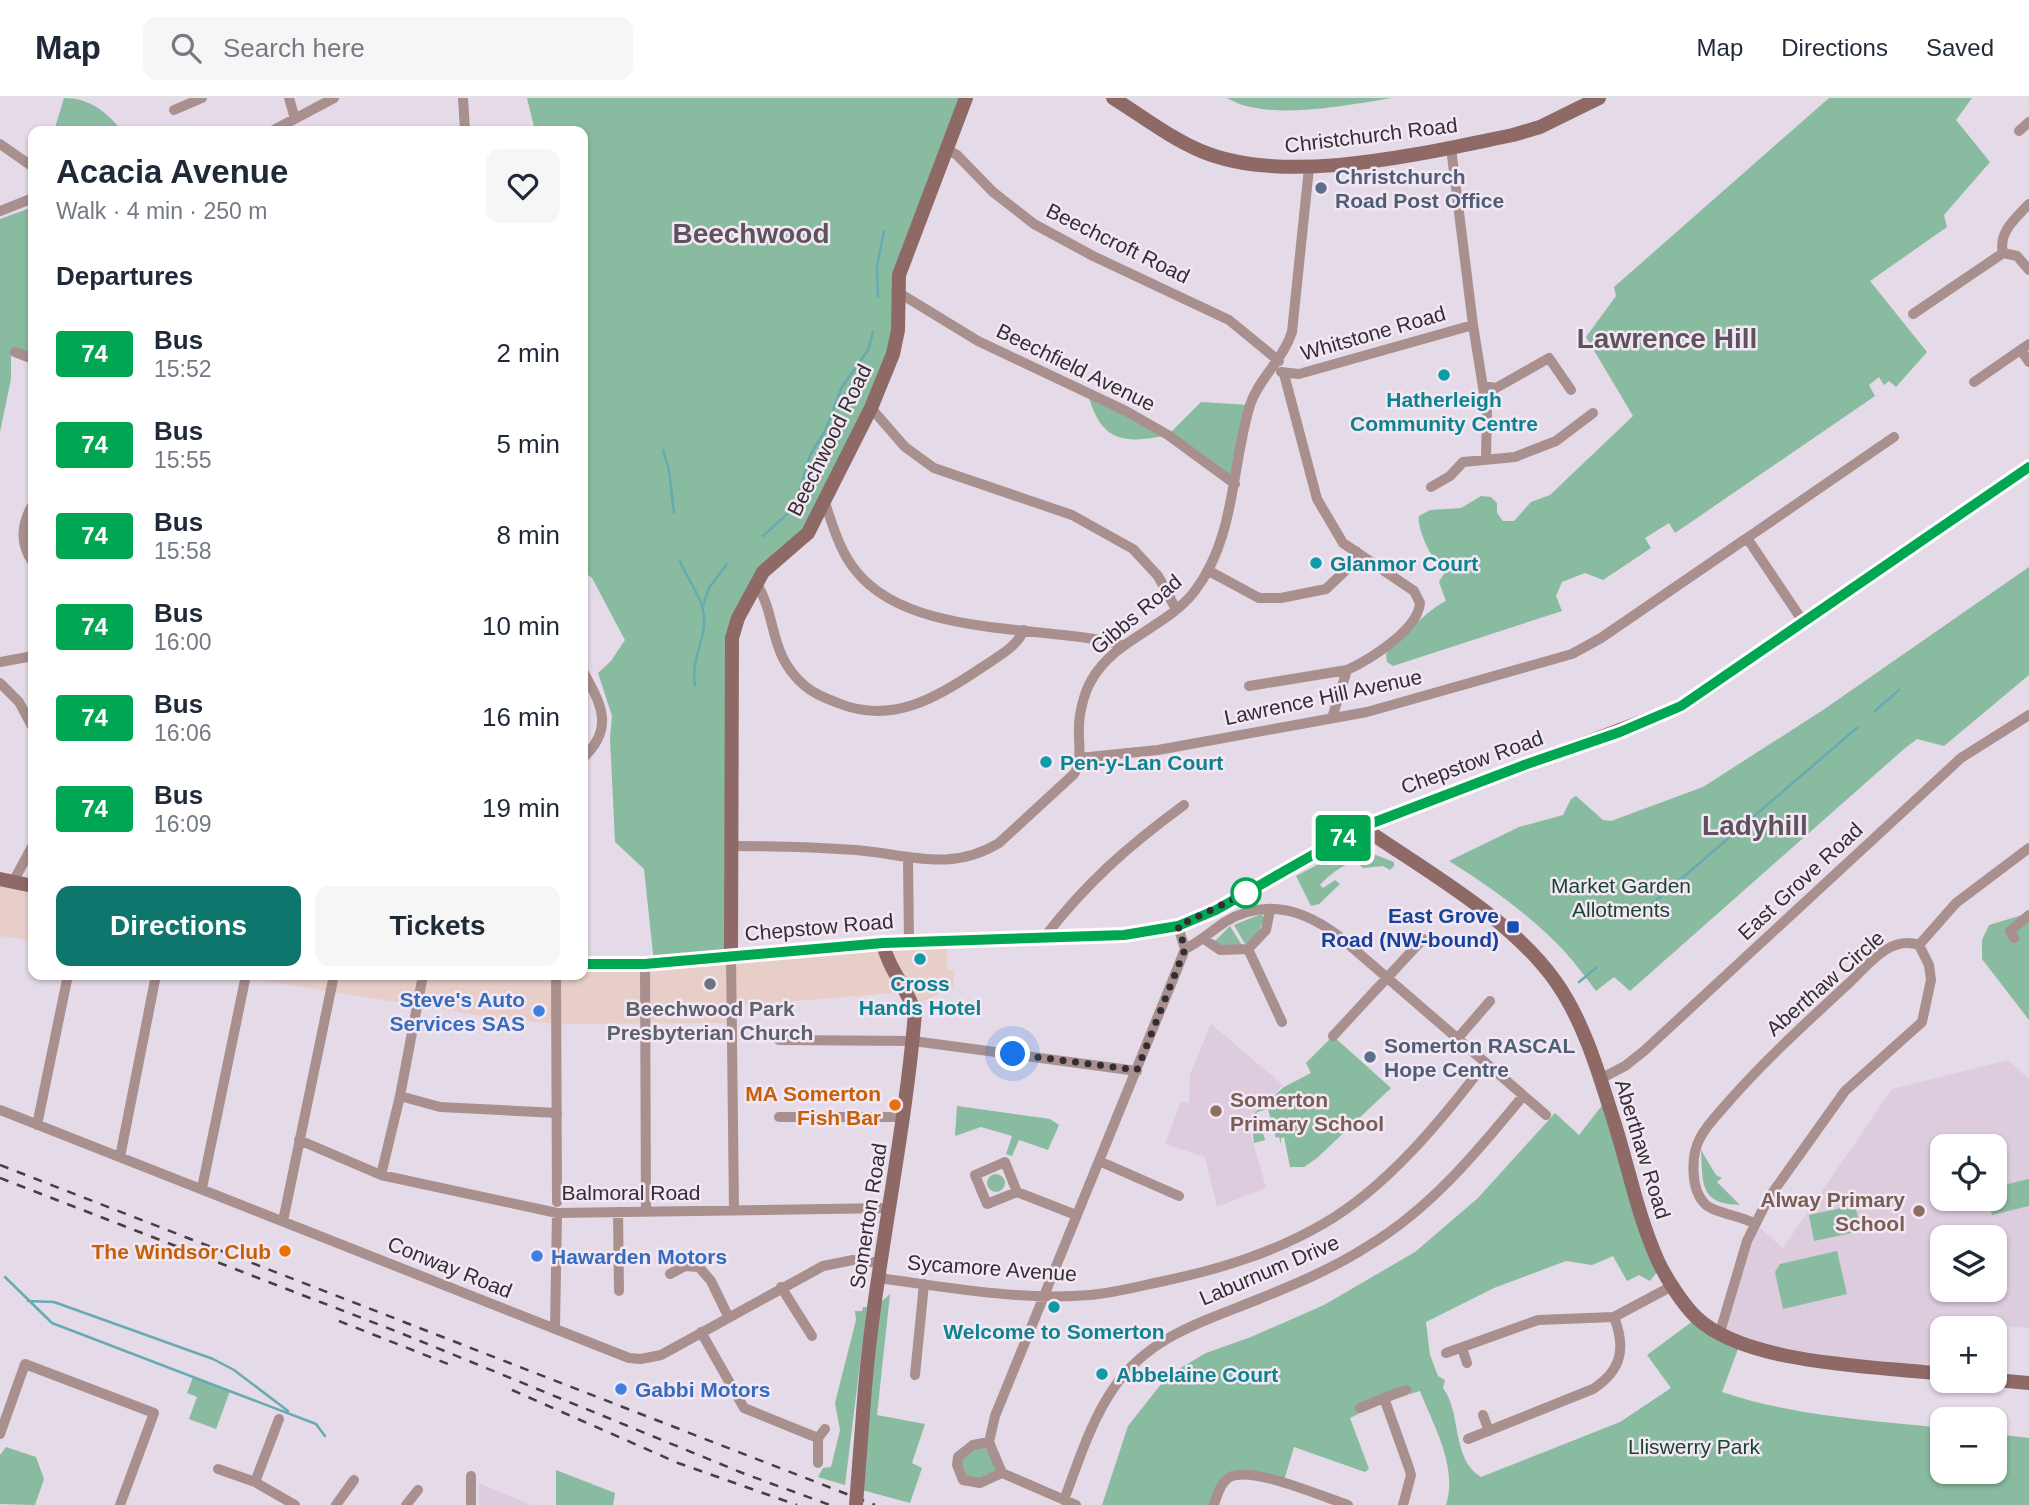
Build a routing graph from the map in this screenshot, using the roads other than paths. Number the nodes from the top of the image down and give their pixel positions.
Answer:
1 (202, 98) edge
2 (289, 98) edge
3 (334, 98) edge
4 (463, 98) edge
5 (966, 98) edge
6 (1114, 98) edge
7 (1599, 98) edge
8 (174, 110) dead end
9 (295, 119) junction
10 (2029, 122) edge
11 (282, 126) edge
12 (465, 126) edge
13 (2019, 131) dead end
14 (0, 144) edge
15 (1451, 148) junction
16 (947, 149) junction
17 (28, 164) edge
18 (1310, 168) junction
19 (28, 200) edge
20 (2029, 204) edge
21 (0, 211) edge
22 (2003, 253) junction
23 (2029, 270) edge
24 (896, 291) junction
25 (1913, 314) dead end
26 (1473, 325) junction
27 (2025, 347) edge
28 (15, 352) dead end
29 (28, 357) edge
30 (2029, 362) edge
31 (1277, 364) junction
32 (1284, 374) junction
33 (1974, 382) dead end
34 (1483, 386) junction
35 (1571, 390) dead end
36 (871, 408) junction
37 (1593, 414) dead end
38 (1894, 437) dead end
39 (1486, 458) junction
40 (2029, 467) edge
41 (1235, 484) junction
42 (1431, 487) dead end
43 (825, 503) junction
44 (28, 515) edge
45 (1747, 538) junction
46 (1356, 551) junction
47 (28, 554) edge
48 (1209, 570) junction
49 (756, 582) junction
50 (1176, 609) junction
51 (1804, 623) junction
52 (1024, 630) junction
53 (1123, 645) junction
54 (28, 657) edge
55 (0, 662) edge
56 (1347, 670) junction
57 (0, 683) edge
58 (588, 685) edge
59 (1249, 686) dead end
60 (2029, 716) edge
61 (1332, 718) junction
62 (28, 719) edge
63 (588, 753) edge
64 (1079, 758) junction
65 (1184, 805) dead end
66 (1362, 827) junction
67 (732, 846) junction
68 (2029, 848) edge
69 (28, 852) edge
70 (908, 860) junction
71 (7, 880) edge
72 (28, 885) edge
73 (1270, 910) junction
74 (2029, 915) edge
75 (1178, 926) junction
76 (2014, 938) dead end
77 (1204, 939) junction
78 (1423, 939) dead end
79 (1043, 940) junction
80 (909, 941) junction
81 (883, 943) junction
82 (1919, 946) junction
83 (1185, 949) junction
84 (1248, 949) junction
85 (731, 955) junction
86 (588, 964) edge
87 (645, 964) junction
88 (67, 980) edge
89 (155, 980) edge
90 (245, 980) edge
91 (333, 980) edge
92 (422, 980) edge
93 (556, 980) edge
94 (1388, 980) junction
95 (1490, 1001) dead end
96 (1282, 1022) dead end
97 (1333, 1036) dead end
98 (1458, 1038) junction
99 (779, 1040) dead end
100 (913, 1041) junction
101 (1485, 1063) junction
102 (1137, 1070) junction
103 (1600, 1079) junction
104 (400, 1096) junction
105 (1524, 1096) junction
106 (0, 1110) edge
107 (557, 1114) junction
108 (1546, 1115) dead end
109 (779, 1117) dead end
110 (905, 1117) junction
111 (37, 1125) junction
112 (299, 1140) junction
113 (120, 1157) junction
114 (1099, 1161) junction
115 (381, 1175) junction
116 (202, 1188) junction
117 (1017, 1192) junction
118 (1179, 1196) dead end
119 (557, 1207) junction
120 (890, 1208) junction
121 (734, 1210) junction
122 (646, 1211) junction
123 (618, 1212) junction
124 (1076, 1215) junction
125 (283, 1221) junction
126 (1754, 1223) junction
127 (879, 1271) junction
128 (670, 1274) dead end
129 (924, 1284) junction
130 (1674, 1285) junction
131 (781, 1287) junction
132 (619, 1291) dead end
133 (1046, 1295) junction
134 (728, 1316) junction
135 (1614, 1317) junction
136 (555, 1328) junction
137 (701, 1332) junction
138 (1720, 1332) junction
139 (812, 1336) dead end
140 (1462, 1348) junction
141 (1447, 1353) dead end
142 (1467, 1363) dead end
143 (1930, 1373) edge
144 (915, 1375) dead end
145 (2007, 1381) edge
146 (2029, 1383) edge
147 (1406, 1390) dead end
148 (1384, 1398) junction
149 (1360, 1408) dead end
150 (1483, 1415) dead end
151 (279, 1419) dead end
152 (1489, 1431) junction
153 (0, 1434) edge
154 (1468, 1439) dead end
155 (989, 1442) junction
156 (818, 1463) dead end
157 (218, 1469) dead end
158 (1002, 1473) junction
159 (471, 1476) dead end
160 (354, 1480) dead end
161 (255, 1482) junction
162 (418, 1490) dead end
163 (1064, 1500) junction
164 (411, 1503) edge
165 (120, 1505) edge
166 (295, 1505) edge
167 (336, 1505) edge
168 (471, 1505) edge
169 (856, 1505) edge
170 (1076, 1505) edge
171 (1214, 1505) edge
172 (1348, 1505) edge
173 (1403, 1505) edge

1 - 8 street
2 - 9 street
3 - 9 street
4 - 12 street
5 - 16 street, Beechwood Road
6 - 18 street, Christchurch Road
7 - 15 street, Christchurch Road
9 - 11 street
10 - 13 street
14 - 17 street
15 - 18 street, Christchurch Road
15 - 26 street, Whitstone Road
16 - 24 street, Beechwood Road
16 - 31 street, Beechcroft Road
18 - 31 street, Gibbs Road
19 - 21 street
20 - 22 street
22 - 23 street
22 - 25 street
24 - 36 street, Beechwood Road
24 - 41 street, Beechfield Avenue
26 - 32 street, Whitstone Road
26 - 34 street
27 - 30 street
27 - 33 street
28 - 29 street
31 - 32 street, Whitstone Road
31 - 41 street, Gibbs Road
32 - 46 street
34 - 35 street
34 - 39 street
36 - 43 street, Beechwood Road
36 - 50 street
37 - 39 street
38 - 45 street, Lawrence Hill Avenue
39 - 42 street
40 - 51 street, Chepstow Road
41 - 48 street, Gibbs Road
43 - 49 street, Beechwood Road
43 - 52 street
44 - 47 street
45 - 51 street
45 - 61 street, Lawrence Hill Avenue
46 - 48 street
46 - 56 street
48 - 50 street, Gibbs Road
49 - 52 street
49 - 67 street, Beechwood Road
50 - 53 street, Gibbs Road
51 - 66 street, Chepstow Road
52 - 53 street
53 - 64 street, Gibbs Road
54 - 55 street
56 - 59 street
56 - 61 street
57 - 62 street
58 - 63 street
60 - 103 street, East Grove Road
61 - 64 street, Lawrence Hill Avenue
64 - 70 street
65 - 79 street
66 - 75 street, Chepstow Road
66 - 103 street, Aberthaw Road
67 - 70 street
67 - 85 street, Beechwood Road
68 - 82 street
69 - 71 street
70 - 80 street
71 - 72 street
73 - 77 street
73 - 84 street
73 - 94 street
74 - 76 street
75 - 79 street, Chepstow Road
75 - 83 street
77 - 83 street
77 - 84 street
78 - 94 street
79 - 80 street, Chepstow Road
80 - 81 street, Chepstow Road
81 - 85 street, Chepstow Road
81 - 100 street, Somerton Road
82 - 126 street, Aberthaw Circle
82 - 126 street, Aberthaw Circle
83 - 102 street
84 - 96 street
85 - 87 street, Chepstow Road
85 - 121 street
86 - 87 street, Chepstow Road
87 - 122 street
88 - 111 street
89 - 113 street
90 - 116 street
91 - 112 street
92 - 104 street
93 - 107 street
94 - 97 street
94 - 98 street
95 - 98 street
98 - 101 street
99 - 100 street
100 - 102 street
100 - 110 street, Somerton Road
101 - 105 street
101 - 133 street, Sycamore Avenue
102 - 114 street
103 - 130 street, Aberthaw Road
104 - 107 street
104 - 115 street
105 - 108 street
105 - 163 street, Laburnum Drive
106 - 111 street, Conway Road
107 - 119 street
109 - 110 street
110 - 120 street, Somerton Road
111 - 113 street, Conway Road
112 - 115 street, Balmoral Road
112 - 125 street
113 - 116 street, Conway Road
114 - 118 street
114 - 124 street
115 - 119 street, Balmoral Road
116 - 125 street, Conway Road
117 - 117 street
117 - 124 street
119 - 123 street, Balmoral Road
119 - 136 street
120 - 121 street, Balmoral Road
120 - 127 street, Somerton Road
121 - 122 street, Balmoral Road
122 - 123 street, Balmoral Road
123 - 132 street
124 - 133 street
125 - 136 street, Conway Road
126 - 138 street, Aberthaw Circle
127 - 129 street, Sycamore Avenue
127 - 131 street, Conway Road
127 - 169 street, Somerton Road, bridge
128 - 134 street
129 - 133 street, Sycamore Avenue
129 - 144 street
130 - 135 street
130 - 138 street, Aberthaw Road
131 - 134 street, Conway Road
131 - 139 street
133 - 155 street
134 - 137 street, Conway Road
135 - 140 street
135 - 152 street
136 - 137 street, Conway Road
137 - 156 street
138 - 143 street, Aberthaw Road
140 - 141 street
140 - 142 street
145 - 146 street
147 - 148 street
148 - 149 street
148 - 173 street
150 - 152 street
151 - 161 street
152 - 154 street
153 - 165 street
155 - 158 street
155 - 158 street
157 - 161 street
158 - 163 street
159 - 168 street
160 - 167 street
161 - 166 street
162 - 164 street
163 - 170 street
171 - 172 street

